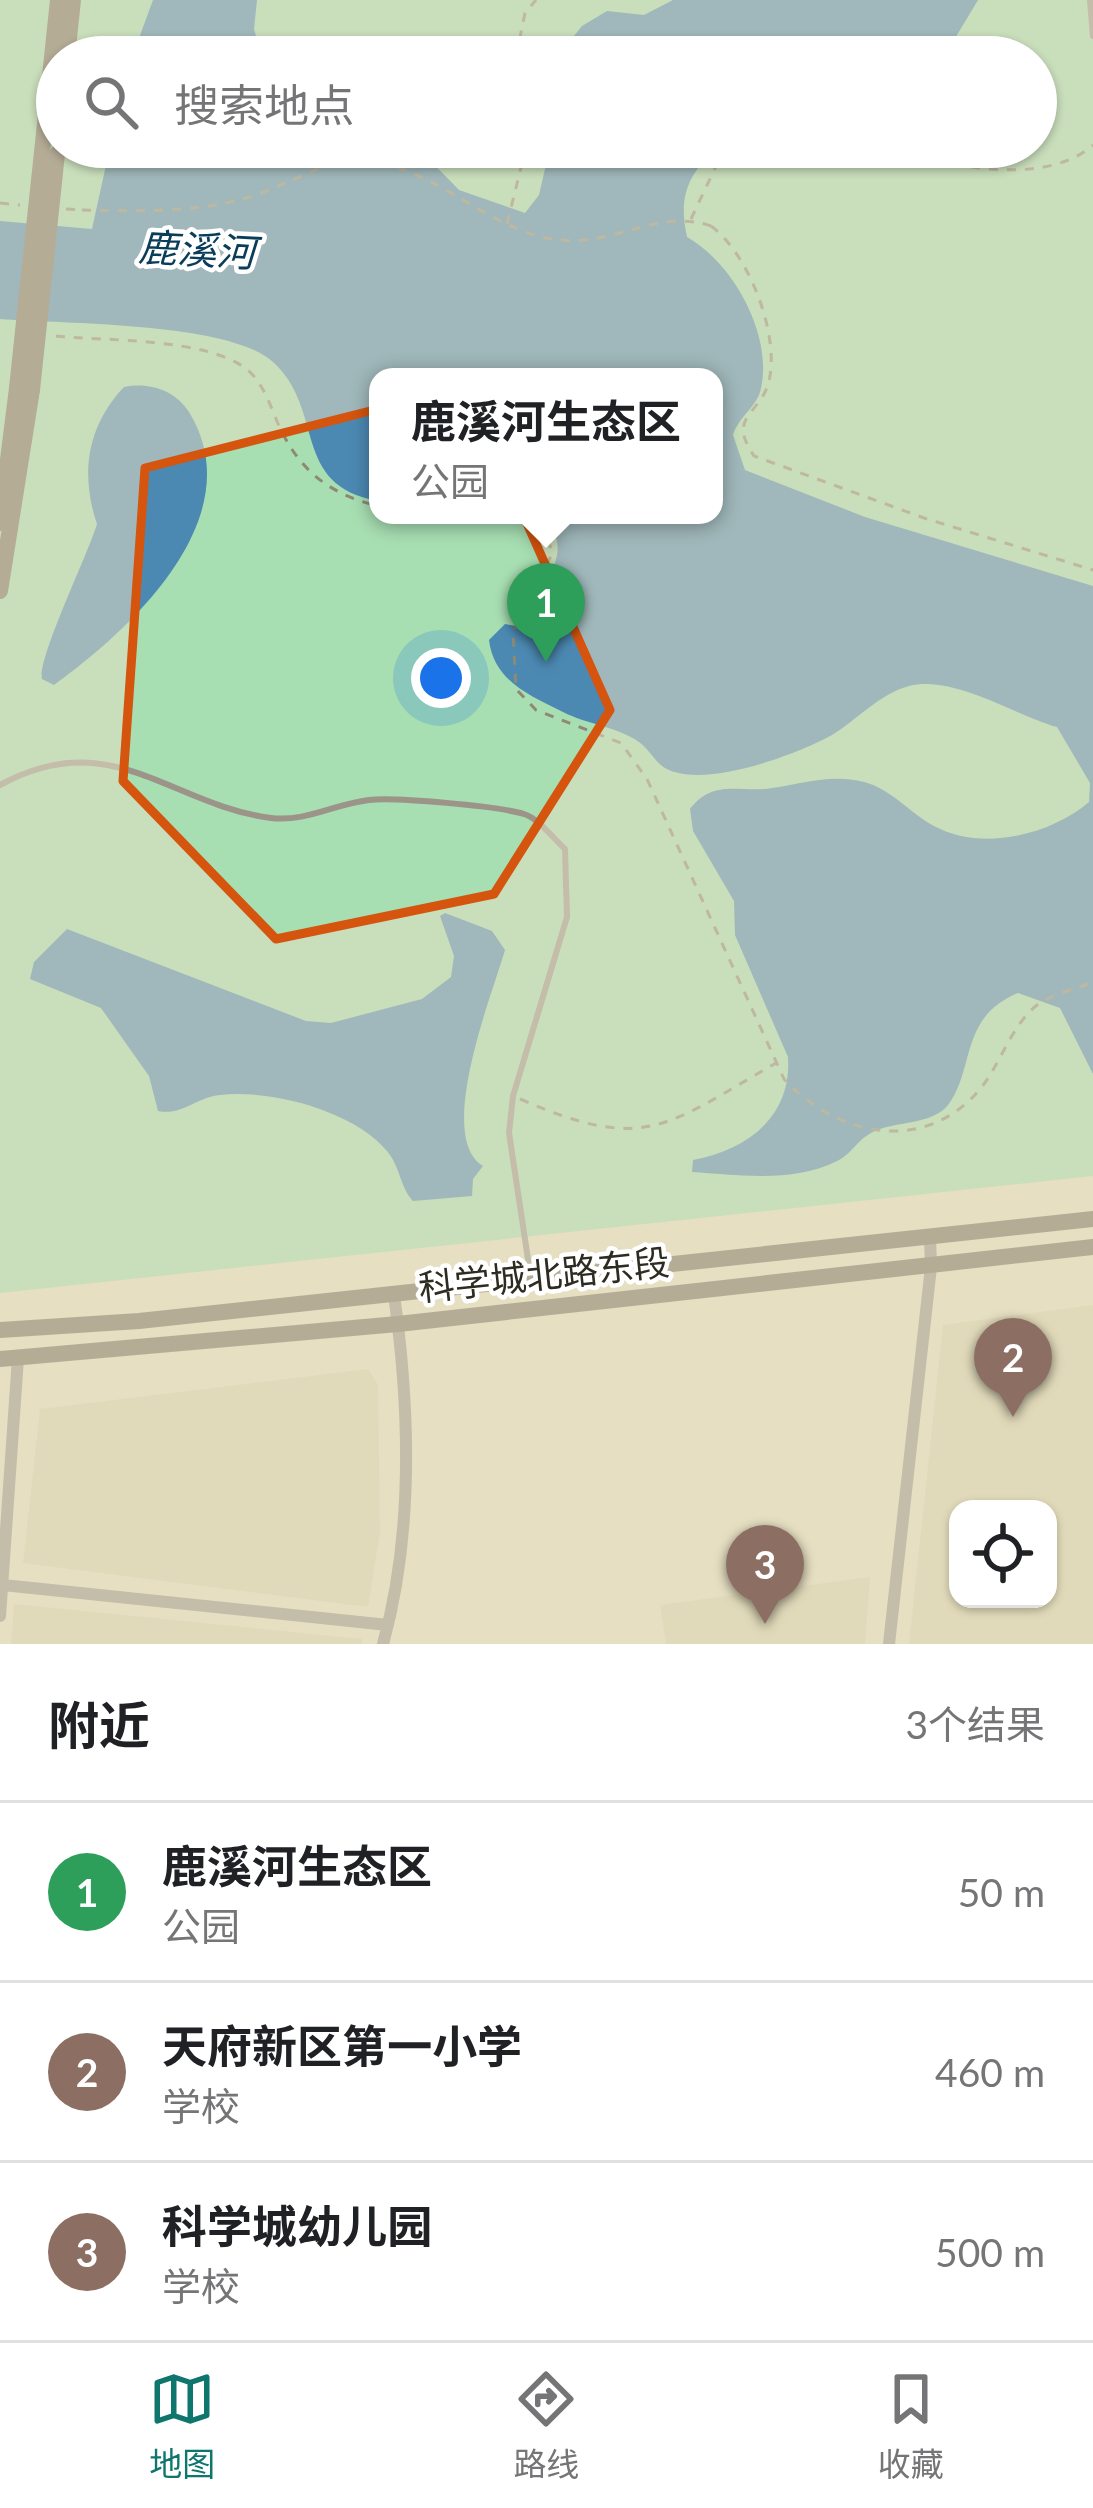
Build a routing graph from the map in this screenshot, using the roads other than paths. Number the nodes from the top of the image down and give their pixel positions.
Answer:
1 (58, 0) edge
2 (73, 0) edge
3 (1090, 0) edge
4 (57, 36) edge
5 (69, 36) edge
6 (1093, 36) edge
7 (50, 168) edge
8 (24, 389) junction
9 (2, 499) edge
10 (0, 524) edge
11 (0, 591) edge
12 (0, 785) edge
13 (1093, 1219) edge
14 (930, 1237) junction
15 (1093, 1247) edge
16 (932, 1267) junction
17 (531, 1280) junction
18 (394, 1295) junction
19 (398, 1324) junction
20 (0, 1330) edge
21 (9, 1358) edge
22 (3, 1585) edge
23 (0, 1616) edge
24 (388, 1625) junction
25 (382, 1644) edge
26 (889, 1644) edge

1 - 4 main road
2 - 5 main road
3 - 6 lane
7 - 8 main road, bridge
8 - 9 main road
8 - 11 main road
9 - 10 main road
12 - 17 lane
13 - 14 main road, 科学城北路东段
14 - 16 street
14 - 17 main road, 科学城北路东段
15 - 16 main road, 科学城北路东段
16 - 19 main road, 科学城北路东段
16 - 26 street
17 - 18 main road, 科学城北路东段
18 - 19 street
18 - 20 main road, 科学城北路东段
19 - 21 main road, 科学城北路东段
19 - 24 street
21 - 22 street
22 - 23 street
22 - 24 street
24 - 25 street

